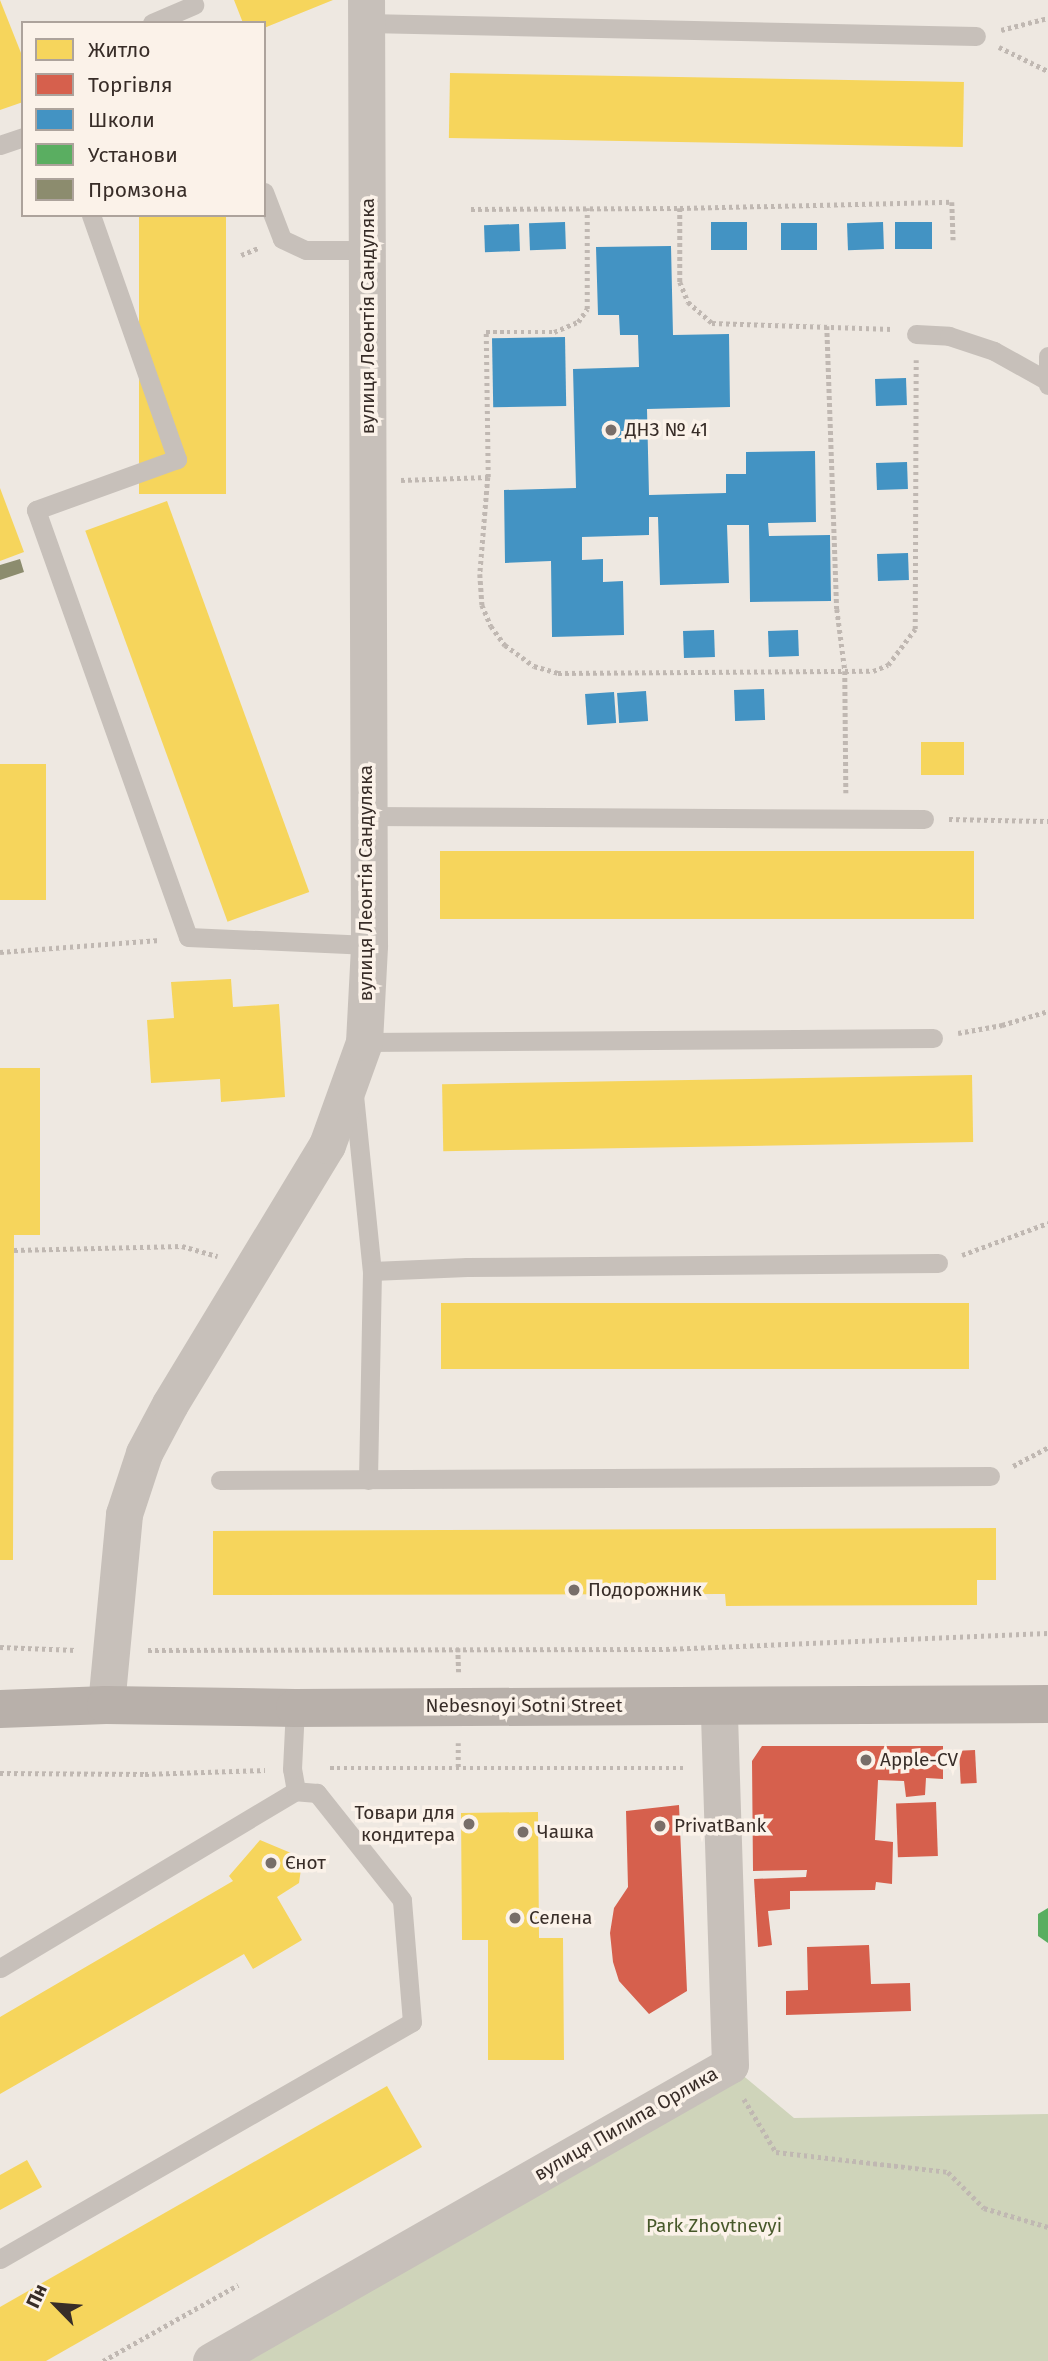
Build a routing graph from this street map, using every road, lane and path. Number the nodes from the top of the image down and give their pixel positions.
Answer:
1 (196, 9) edge
2 (366, 11) edge
3 (1048, 18) edge
4 (158, 21) edge
5 (976, 36) junction
6 (1048, 71) edge
7 (21, 137) edge
8 (0, 145) edge
9 (266, 197) edge
10 (587, 208) junction
11 (680, 208) junction
12 (471, 209) dead end
13 (92, 217) edge
14 (953, 240) dead end
15 (368, 250) junction
16 (827, 326) junction
17 (916, 334) junction
18 (1048, 356) edge
19 (1047, 382) edge
20 (488, 477) junction
21 (369, 482) junction
22 (845, 671) junction
23 (368, 816) junction
24 (846, 818) junction
25 (924, 819) joint
26 (1048, 821) edge
27 (188, 937) junction
28 (369, 946) junction
29 (0, 951) edge
30 (1048, 1011) edge
31 (933, 1038) joint
32 (364, 1042) junction
33 (352, 1080) junction
34 (1048, 1223) edge
35 (14, 1250) dead end
36 (938, 1264) joint
37 (251, 1270) junction
38 (372, 1272) junction
39 (1048, 1447) edge
40 (990, 1476) joint
41 (220, 1480) dead end
42 (368, 1480) junction
43 (1048, 1633) edge
44 (0, 1647) edge
45 (110, 1651) junction
46 (1048, 1704) edge
47 (106, 1705) junction
48 (719, 1706) junction
49 (295, 1708) junction
50 (0, 1709) edge
51 (722, 1766) junction
52 (292, 1769) junction
53 (0, 1773) edge
54 (296, 1791) junction
55 (0, 1968) edge
56 (743, 2098) dead end
57 (1048, 2227) edge
58 (0, 2259) edge
59 (237, 2285) dead end
60 (103, 2361) edge
61 (211, 2361) edge

1 - 4 lane
2 - 5 lane
2 - 15 street, вулиця Леонтія Сандуляка
3 - 5 path
5 - 6 path
7 - 8 lane
9 - 15 lane
10 - 11 path
10 - 12 path
10 - 20 path
11 - 14 path
11 - 16 path
13 - 27 lane
15 - 21 street, вулиця Леонтія Сандуляка
16 - 17 path
16 - 22 path
17 - 19 lane
17 - 22 path
18 - 19 lane
20 - 21 path
20 - 22 path
21 - 23 street, вулиця Леонтія Сандуляка
22 - 24 path
23 - 24 lane
23 - 28 street, вулиця Леонтія Сандуляка
24 - 25 lane
25 - 26 path
27 - 28 lane
27 - 29 path
28 - 32 street, вулиця Леонтія Сандуляка
30 - 31 path
31 - 32 lane
32 - 33 street, вулиця Леонтія Сандуляка
33 - 37 street, вулиця Леонтія Сандуляка
33 - 38 lane
34 - 36 path
35 - 37 path
36 - 38 lane
37 - 45 street, вулиця Леонтія Сандуляка
38 - 42 lane
39 - 40 path
40 - 42 lane
41 - 42 lane
43 - 45 path
44 - 45 path
45 - 47 street, вулиця Леонтія Сандуляка
46 - 48 street, Nebesnoyi Sotni Street
47 - 49 street, Nebesnoyi Sotni Street
47 - 50 street, Nebesnoyi Sotni Street
48 - 49 street, Nebesnoyi Sotni Street
48 - 51 street, вулиця Пилипа Орлика
49 - 52 lane
51 - 52 path
51 - 61 street, вулиця Пилипа Орлика
52 - 53 path
52 - 54 lane
54 - 55 lane
54 - 58 lane
56 - 57 path
59 - 60 path

